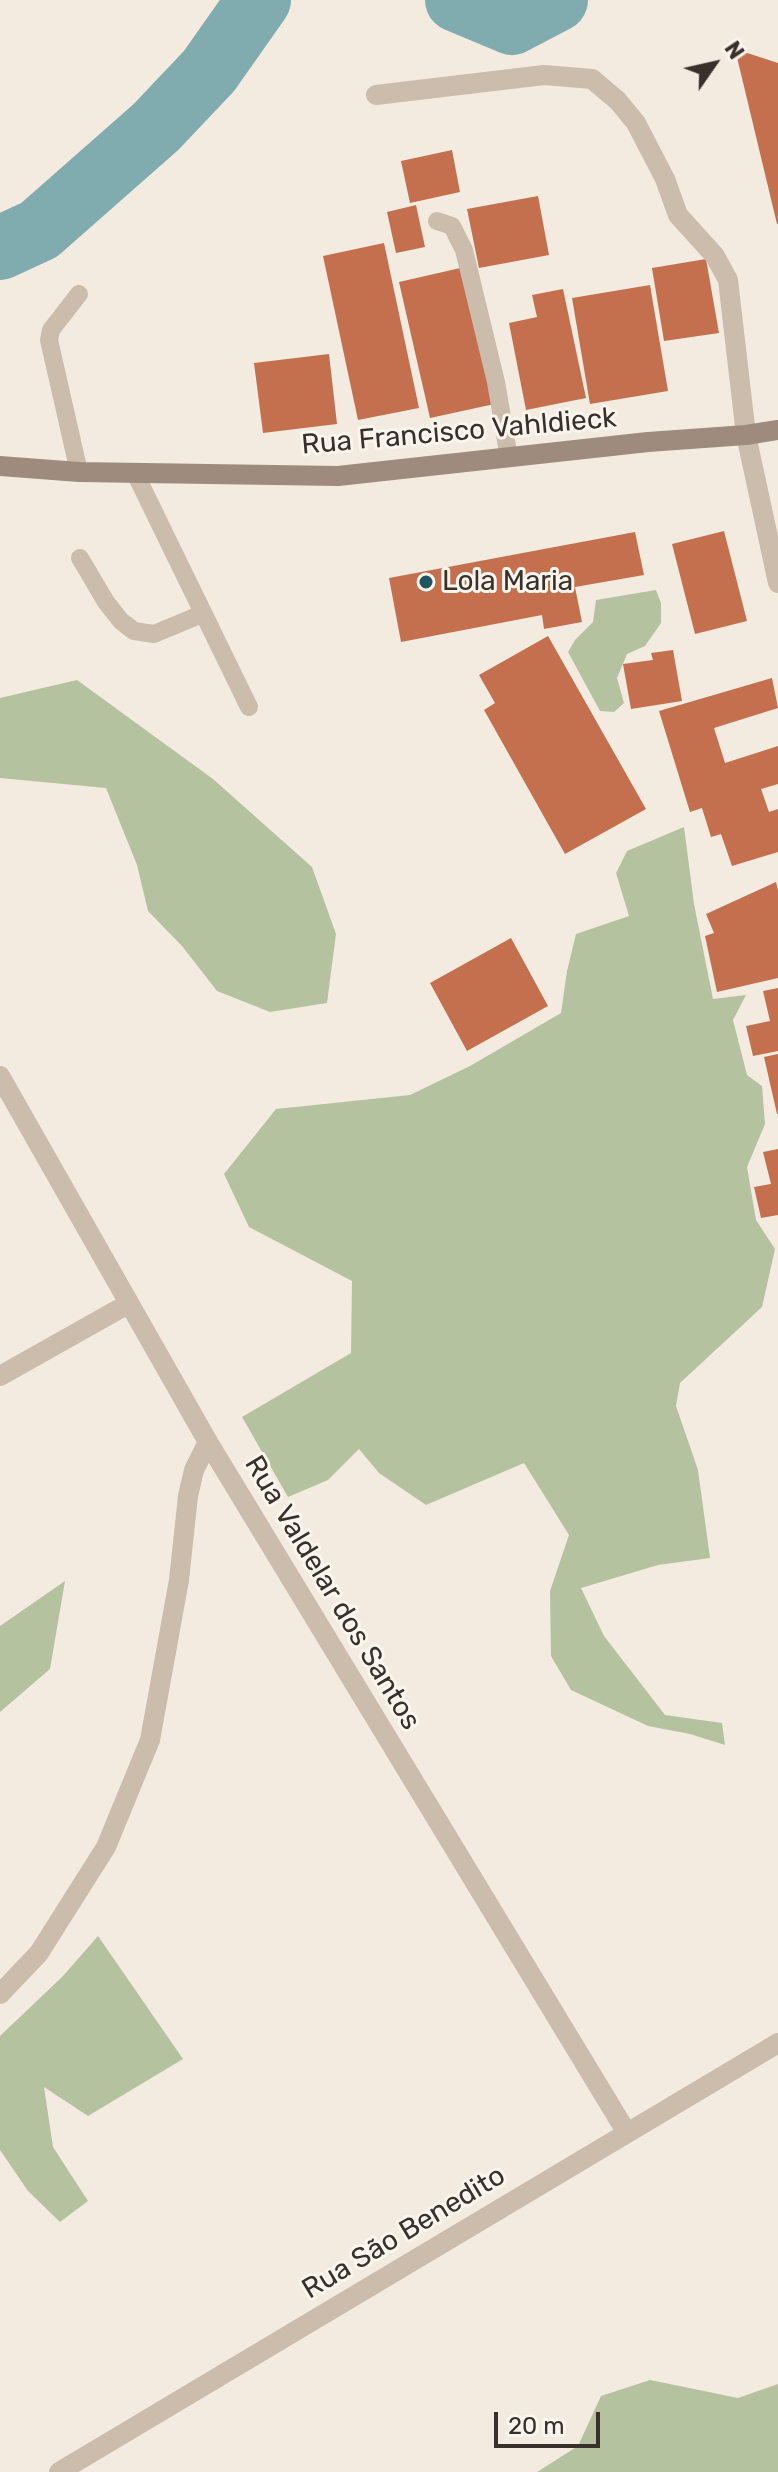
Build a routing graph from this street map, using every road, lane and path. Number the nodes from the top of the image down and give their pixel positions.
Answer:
1 (376, 95) dead end
2 (437, 221) dead end
3 (79, 294) dead end
4 (778, 430) edge
5 (746, 435) junction
6 (509, 458) junction
7 (0, 466) edge
8 (79, 472) junction
9 (135, 473) junction
10 (80, 558) dead end
11 (778, 583) edge
12 (202, 614) junction
13 (249, 707) dead end
14 (0, 1076) edge
15 (128, 1304) junction
16 (0, 1376) edge
17 (208, 1442) junction
18 (0, 1994) edge
19 (778, 2043) edge
20 (627, 2133) junction
21 (59, 2472) edge

1 - 5 street
2 - 6 lane
3 - 8 lane
4 - 5 main road, Rua Francisco Vahldieck
5 - 6 main road, Rua Francisco Vahldieck
5 - 11 street
6 - 9 main road, Rua Francisco Vahldieck
7 - 8 main road, Rua Francisco Vahldieck
8 - 9 main road, Rua Francisco Vahldieck
9 - 12 lane
10 - 12 lane
12 - 13 lane
14 - 15 street, Rua Valdelar dos Santos
15 - 16 street
15 - 17 street, Rua Valdelar dos Santos
17 - 18 street
17 - 20 street, Rua Valdelar dos Santos
19 - 20 street, Rua São Benedito
20 - 21 street, Rua São Benedito

